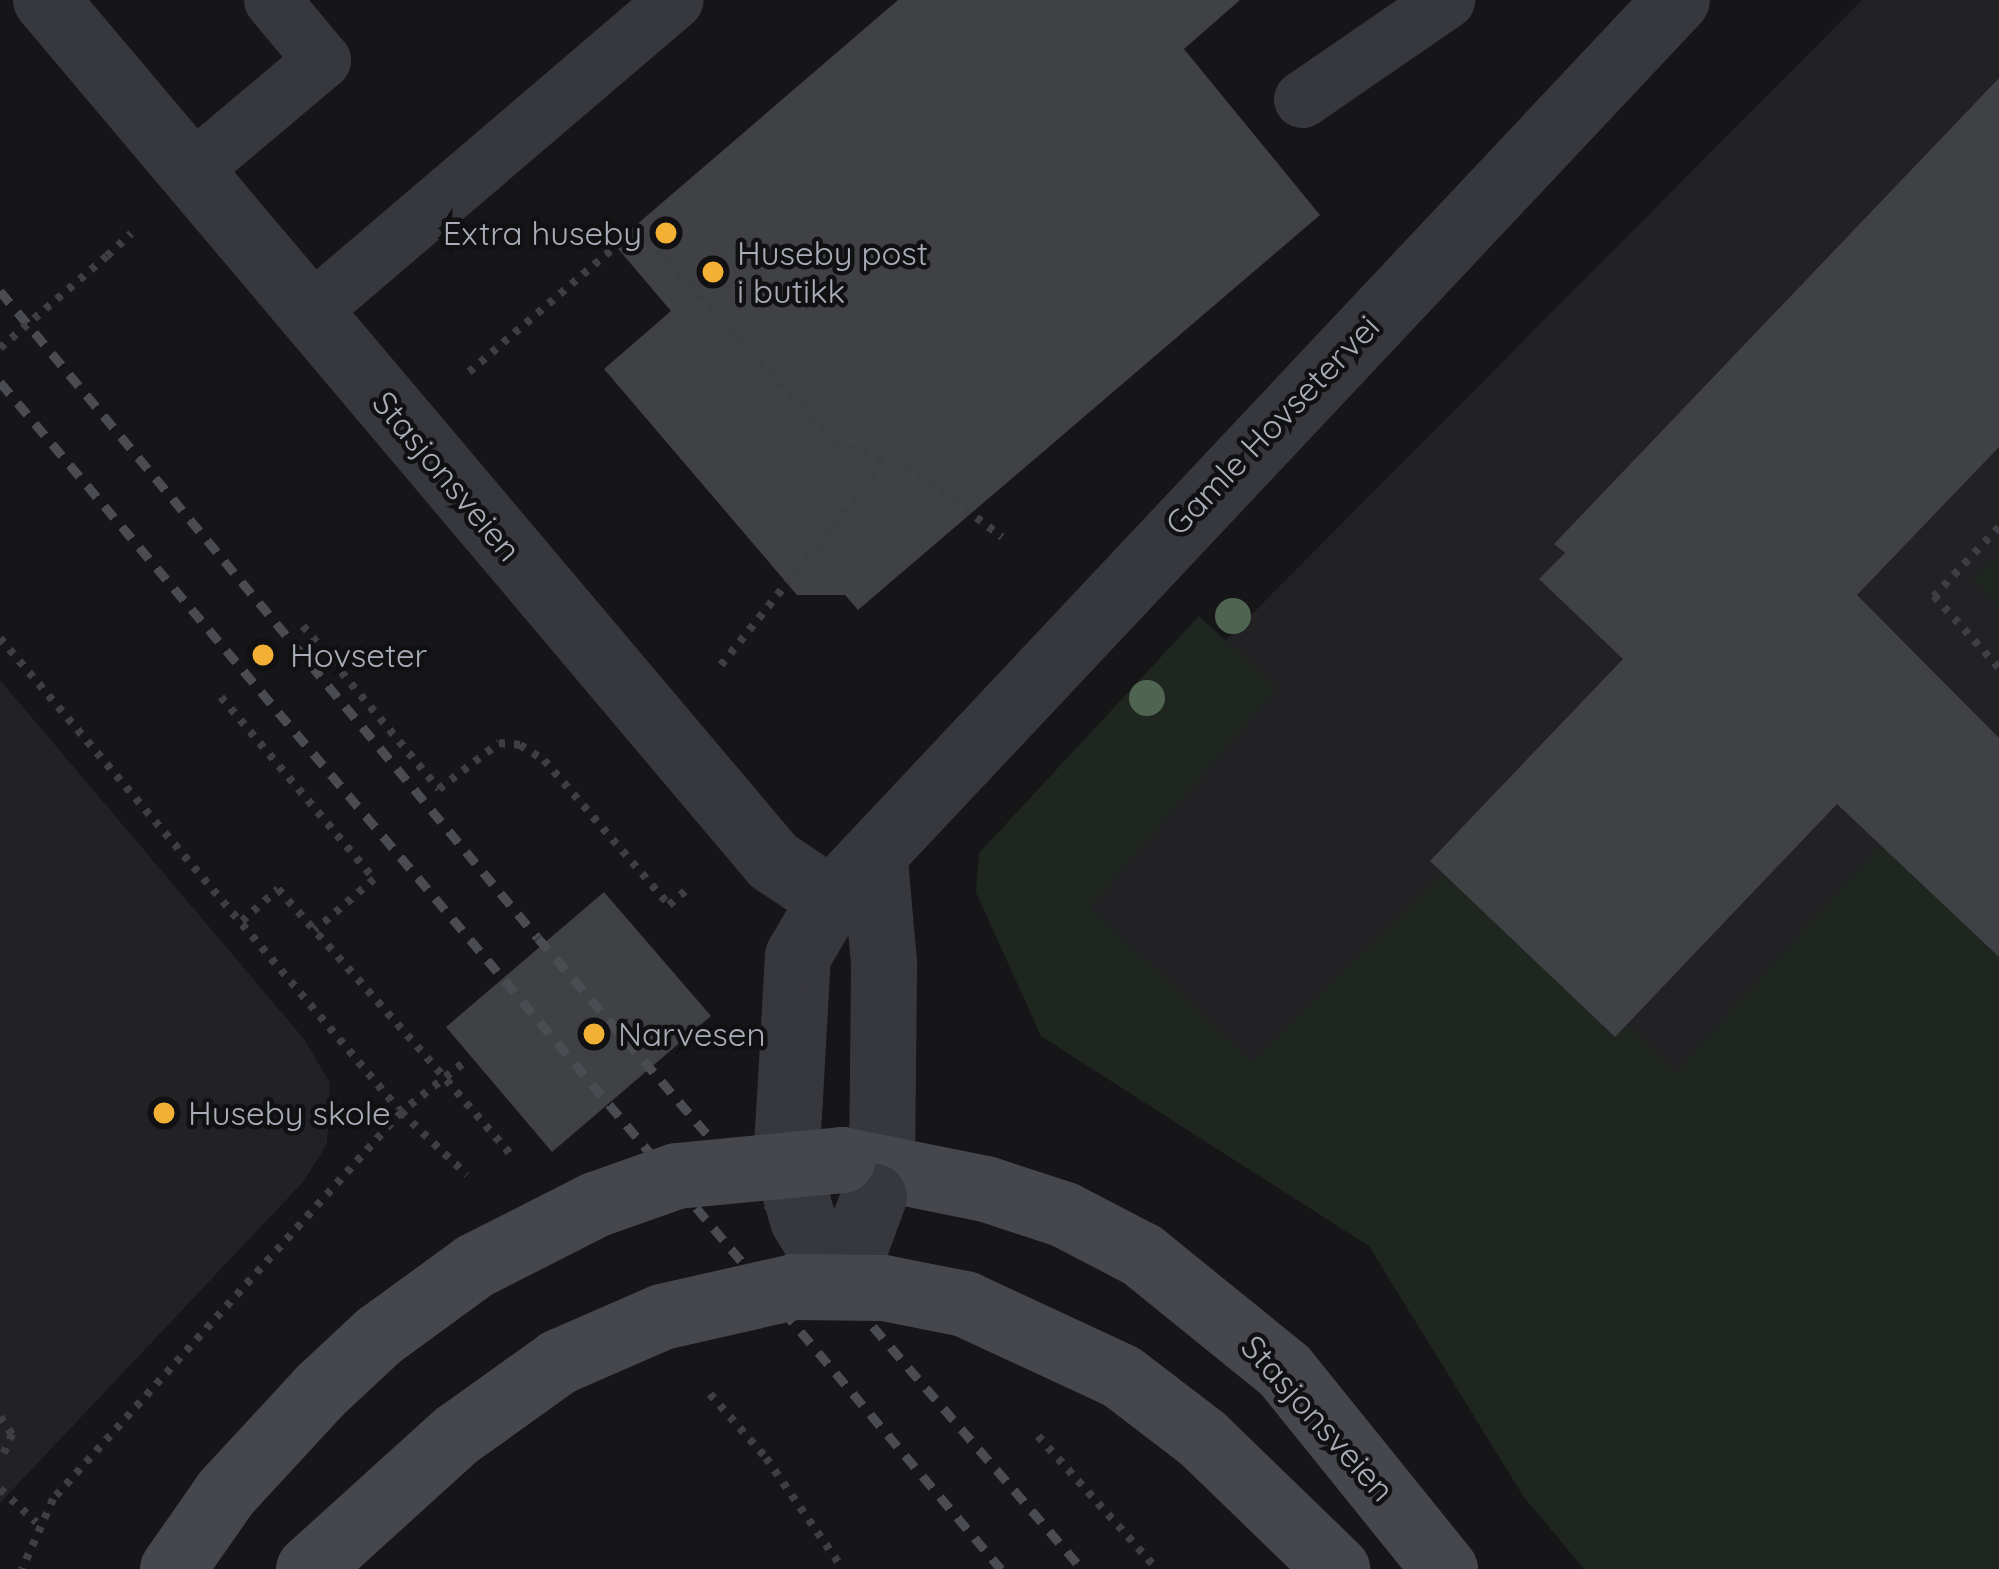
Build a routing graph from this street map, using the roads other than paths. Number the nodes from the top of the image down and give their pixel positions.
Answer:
1 (46, 0) edge
2 (272, 0) edge
3 (674, 0) edge
4 (1446, 0) edge
5 (1676, 0) edge
6 (1302, 99) dead end
7 (189, 172) junction
8 (308, 313) junction
9 (861, 888) junction
10 (835, 1156) junction
11 (842, 1284) junction
12 (173, 1569) edge
13 (309, 1569) edge
14 (1336, 1569) edge
15 (1444, 1569) edge

1 - 7 street, Stasjonsveien
2 - 7 lane
3 - 8 lane
4 - 6 lane
5 - 9 street, Gamle Hovsetervei
7 - 8 street, Stasjonsveien
8 - 9 street, Stasjonsveien
9 - 10 street, Gamle Hovsetervei
9 - 10 street, Gamle Hovsetervei
10 - 11 street, Gamle Hovsetervei, bridge
10 - 11 street, Gamle Hovsetervei, bridge
10 - 12 street, bridge
10 - 15 street, Stasjonsveien
11 - 13 street, bridge
11 - 14 street, bridge

